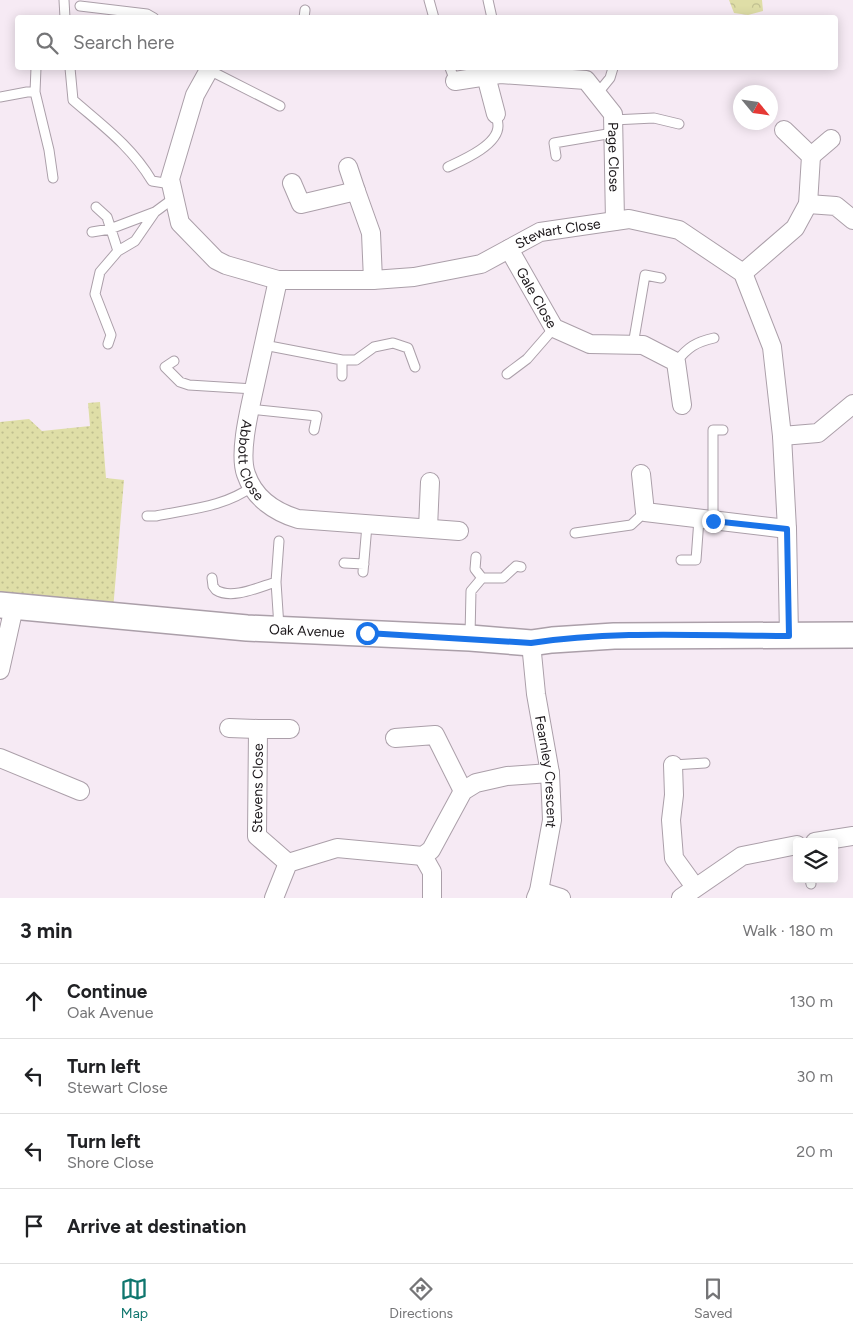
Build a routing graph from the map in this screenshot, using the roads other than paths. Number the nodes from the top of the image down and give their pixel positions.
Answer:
1 (64, 0) edge
2 (429, 0) edge
3 (488, 0) edge
4 (80, 6) dead end
5 (106, 13) edge
6 (65, 15) edge
7 (149, 15) edge
8 (433, 15) edge
9 (491, 15) edge
10 (36, 70) edge
11 (70, 70) edge
12 (208, 70) edge
13 (211, 70) edge
14 (612, 70) edge
15 (495, 72) edge
16 (452, 74) edge
17 (35, 92) junction
18 (597, 94) junction
19 (0, 98) edge
20 (280, 106) dead end
21 (496, 114) joint
22 (680, 124) dead end
23 (613, 127) junction
24 (784, 130) dead end
25 (831, 139) dead end
26 (556, 156) dead end
27 (812, 156) junction
28 (348, 167) dead end
29 (448, 167) dead end
30 (53, 178) dead end
31 (292, 183) dead end
32 (173, 191) junction
33 (356, 191) junction
34 (808, 204) junction
35 (96, 207) dead end
36 (155, 212) junction
37 (853, 220) edge
38 (615, 221) junction
39 (110, 229) junction
40 (92, 232) dead end
41 (509, 249) junction
42 (118, 251) junction
43 (743, 274) junction
44 (661, 278) dead end
45 (278, 280) junction
46 (374, 280) junction
47 (554, 328) junction
48 (714, 338) dead end
49 (108, 344) dead end
50 (264, 345) junction
51 (633, 345) junction
52 (342, 360) junction
53 (174, 361) dead end
54 (676, 362) junction
55 (415, 367) dead end
56 (507, 374) dead end
57 (342, 376) dead end
58 (254, 389) junction
59 (853, 404) edge
60 (682, 405) dead end
61 (250, 409) junction
62 (314, 430) dead end
63 (723, 430) dead end
64 (782, 436) junction
65 (641, 474) dead end
66 (430, 482) dead end
67 (253, 486) junction
68 (645, 512) junction
69 (147, 516) dead end
70 (706, 520) junction
71 (367, 525) junction
72 (428, 528) junction
73 (787, 529) junction
74 (459, 531) dead end
75 (575, 533) dead end
76 (280, 541) dead end
77 (476, 557) dead end
78 (681, 560) dead end
79 (344, 563) dead end
80 (521, 567) dead end
81 (212, 578) dead end
82 (482, 578) junction
83 (276, 582) junction
84 (7, 606) edge
85 (279, 629) junction
86 (789, 636) junction
87 (853, 636) edge
88 (470, 638) junction
89 (531, 643) junction
90 (0, 670) edge
91 (229, 728) dead end
92 (258, 729) junction
93 (290, 729) dead end
94 (395, 738) dead end
95 (0, 758) edge
96 (705, 763) dead end
97 (673, 765) joint
98 (550, 772) junction
99 (80, 791) dead end
100 (463, 791) junction
101 (853, 836) edge
102 (838, 838) edge
103 (793, 846) edge
104 (423, 856) junction
105 (288, 863) junction
106 (688, 893) edge
107 (537, 894) edge
108 (274, 898) edge
109 (432, 898) edge
110 (561, 898) edge

1 - 6 lane
2 - 8 lane
3 - 9 lane
4 - 5 lane
5 - 7 lane
10 - 17 lane
11 - 32 lane
12 - 32 street, Stewart Close
13 - 20 lane
14 - 18 lane
15 - 16 street, Page Close
15 - 18 street, Page Close
15 - 21 street
17 - 19 lane
17 - 30 lane
18 - 23 street, Page Close
21 - 29 lane
22 - 23 lane
23 - 26 lane
23 - 38 street, Page Close
24 - 27 street
25 - 27 street
27 - 34 street
28 - 33 street
31 - 33 street
32 - 36 lane
32 - 45 street, Stewart Close
33 - 46 street
34 - 37 street
34 - 43 street
35 - 39 lane
36 - 39 lane
36 - 42 lane
38 - 41 street, Stewart Close
38 - 43 street, Stewart Close
39 - 40 lane
39 - 42 lane
41 - 46 street, Stewart Close
41 - 47 street, Gale Close
42 - 49 lane
43 - 64 street
44 - 51 lane
45 - 46 street, Stewart Close
45 - 50 street, Abbott Close
47 - 51 street, Gale Close
47 - 56 lane
48 - 54 lane
50 - 52 lane
50 - 58 street, Abbott Close
51 - 54 street, Gale Close
52 - 55 lane
52 - 57 lane
53 - 58 lane
54 - 60 street
58 - 61 street, Abbott Close
59 - 64 street
61 - 62 lane
61 - 67 street, Abbott Close
63 - 70 lane
64 - 73 street
65 - 68 street
66 - 72 street
67 - 69 lane
67 - 71 street, Abbott Close
68 - 70 street
68 - 75 lane
70 - 73 street
70 - 78 lane
71 - 72 street, Abbott Close
71 - 79 lane
72 - 74 street, Abbott Close
73 - 86 street
76 - 83 lane
77 - 82 lane
80 - 82 lane
81 - 83 lane
82 - 88 lane
83 - 85 lane
84 - 85 street, Oak Avenue
84 - 90 street
85 - 88 street, Oak Avenue
86 - 87 street, Oak Avenue
86 - 89 street, Oak Avenue
88 - 89 street, Oak Avenue
89 - 98 street, Fearnley Crescent
91 - 92 street, Stevens Close
92 - 93 street, Stevens Close
92 - 105 street, Stevens Close
94 - 100 street
95 - 99 street
96 - 97 lane
97 - 106 street
98 - 100 street
98 - 107 street, Fearnley Crescent
100 - 104 street
101 - 102 street
103 - 106 street
104 - 105 street
104 - 109 street
105 - 108 street
107 - 110 street

